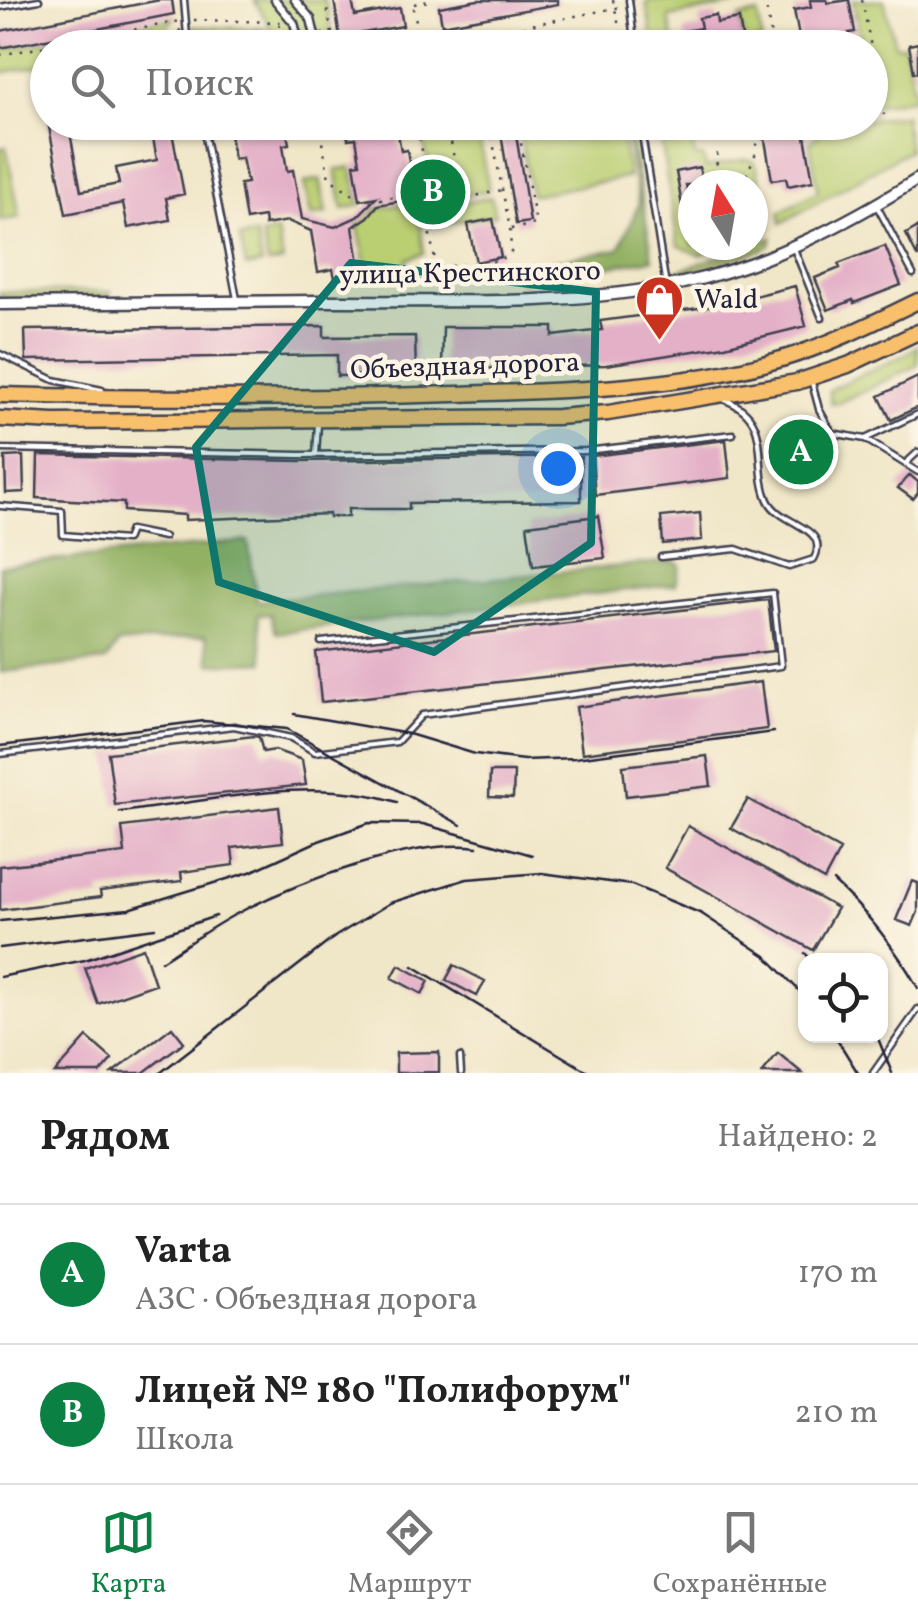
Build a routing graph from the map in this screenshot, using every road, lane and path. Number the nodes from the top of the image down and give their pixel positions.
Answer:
1 (36, 0) edge
2 (184, 0) edge
3 (275, 0) edge
4 (295, 0) edge
5 (326, 0) edge
6 (362, 0) edge
7 (370, 0) edge
8 (434, 0) edge
9 (613, 0) edge
10 (767, 0) edge
11 (862, 0) edge
12 (412, 2) edge
13 (629, 2) edge
14 (0, 8) edge
15 (615, 8) junction
16 (188, 20) junction
17 (278, 22) junction
18 (294, 22) junction
19 (134, 30) edge
20 (180, 30) edge
21 (188, 30) edge
22 (282, 30) edge
23 (296, 30) edge
24 (313, 30) edge
25 (334, 30) edge
26 (418, 30) edge
27 (506, 30) edge
28 (620, 30) edge
29 (633, 30) edge
30 (771, 30) edge
31 (868, 30) edge
32 (30, 49) edge
33 (0, 55) edge
34 (206, 140) edge
35 (322, 140) edge
36 (420, 140) edge
37 (451, 140) edge
38 (492, 140) edge
39 (521, 140) edge
40 (643, 140) edge
41 (756, 140) edge
42 (721, 154) dead end
43 (718, 170) edge
44 (748, 170) edge
45 (918, 179) edge
46 (502, 190) junction
47 (420, 192) junction
48 (876, 205) junction
49 (510, 229) junction
50 (793, 246) junction
51 (438, 272) junction
52 (912, 274) dead end
53 (666, 286) junction
54 (441, 288) dead end
55 (918, 301) edge
56 (237, 302) junction
57 (0, 304) edge
58 (0, 316) edge
59 (822, 318) dead end
60 (918, 332) edge
61 (0, 346) edge
62 (0, 354) edge
63 (811, 379) junction
64 (0, 395) edge
65 (716, 397) junction
66 (141, 398) junction
67 (918, 414) edge
68 (0, 418) edge
69 (318, 419) junction
70 (733, 434) dead end
71 (865, 440) junction
72 (0, 449) edge
73 (918, 452) edge
74 (316, 455) junction
75 (905, 464) junction
76 (918, 472) edge
77 (0, 506) edge
78 (164, 537) dead end
79 (661, 557) dead end
80 (321, 642) dead end
81 (0, 754) edge
82 (918, 1009) edge
83 (460, 1057) dead end
84 (461, 1073) edge
85 (873, 1073) edge

1 - 14 lane
2 - 16 lane
3 - 18 street
4 - 24 street
5 - 25 path
6 - 7 path
8 - 12 path
9 - 15 path
10 - 30 path
11 - 31 path
12 - 26 path
13 - 15 path
13 - 29 lane
15 - 27 path
15 - 28 path
16 - 17 path
16 - 19 path
16 - 20 path
16 - 21 lane
17 - 18 path
17 - 22 path
18 - 23 street
32 - 33 path
34 - 56 lane
35 - 47 path
36 - 47 path
37 - 46 path
38 - 46 path
39 - 49 path
40 - 53 lane
41 - 44 path
42 - 43 path
45 - 48 street, улица Крестинского
46 - 49 path
47 - 51 path
48 - 50 street, улица Крестинского
48 - 52 lane
49 - 51 path
50 - 53 street, улица Крестинского
50 - 59 lane
51 - 54 path
53 - 56 street, улица Крестинского
55 - 66 main road, Объездная дорога
56 - 57 street, улица Крестинского
57 - 58 lane
60 - 63 main road, Объездная дорога
61 - 62 lane
62 - 66 lane
63 - 65 main road, Объездная дорога
63 - 71 lane
64 - 66 main road, Объездная дорога
65 - 69 main road, Объездная дорога
65 - 79 lane
67 - 71 lane
68 - 69 main road, Объездная дорога
69 - 74 lane
70 - 74 lane
71 - 75 lane
72 - 74 lane
73 - 75 lane
75 - 76 lane
77 - 78 lane
80 - 81 lane
82 - 85 lane
83 - 84 lane

